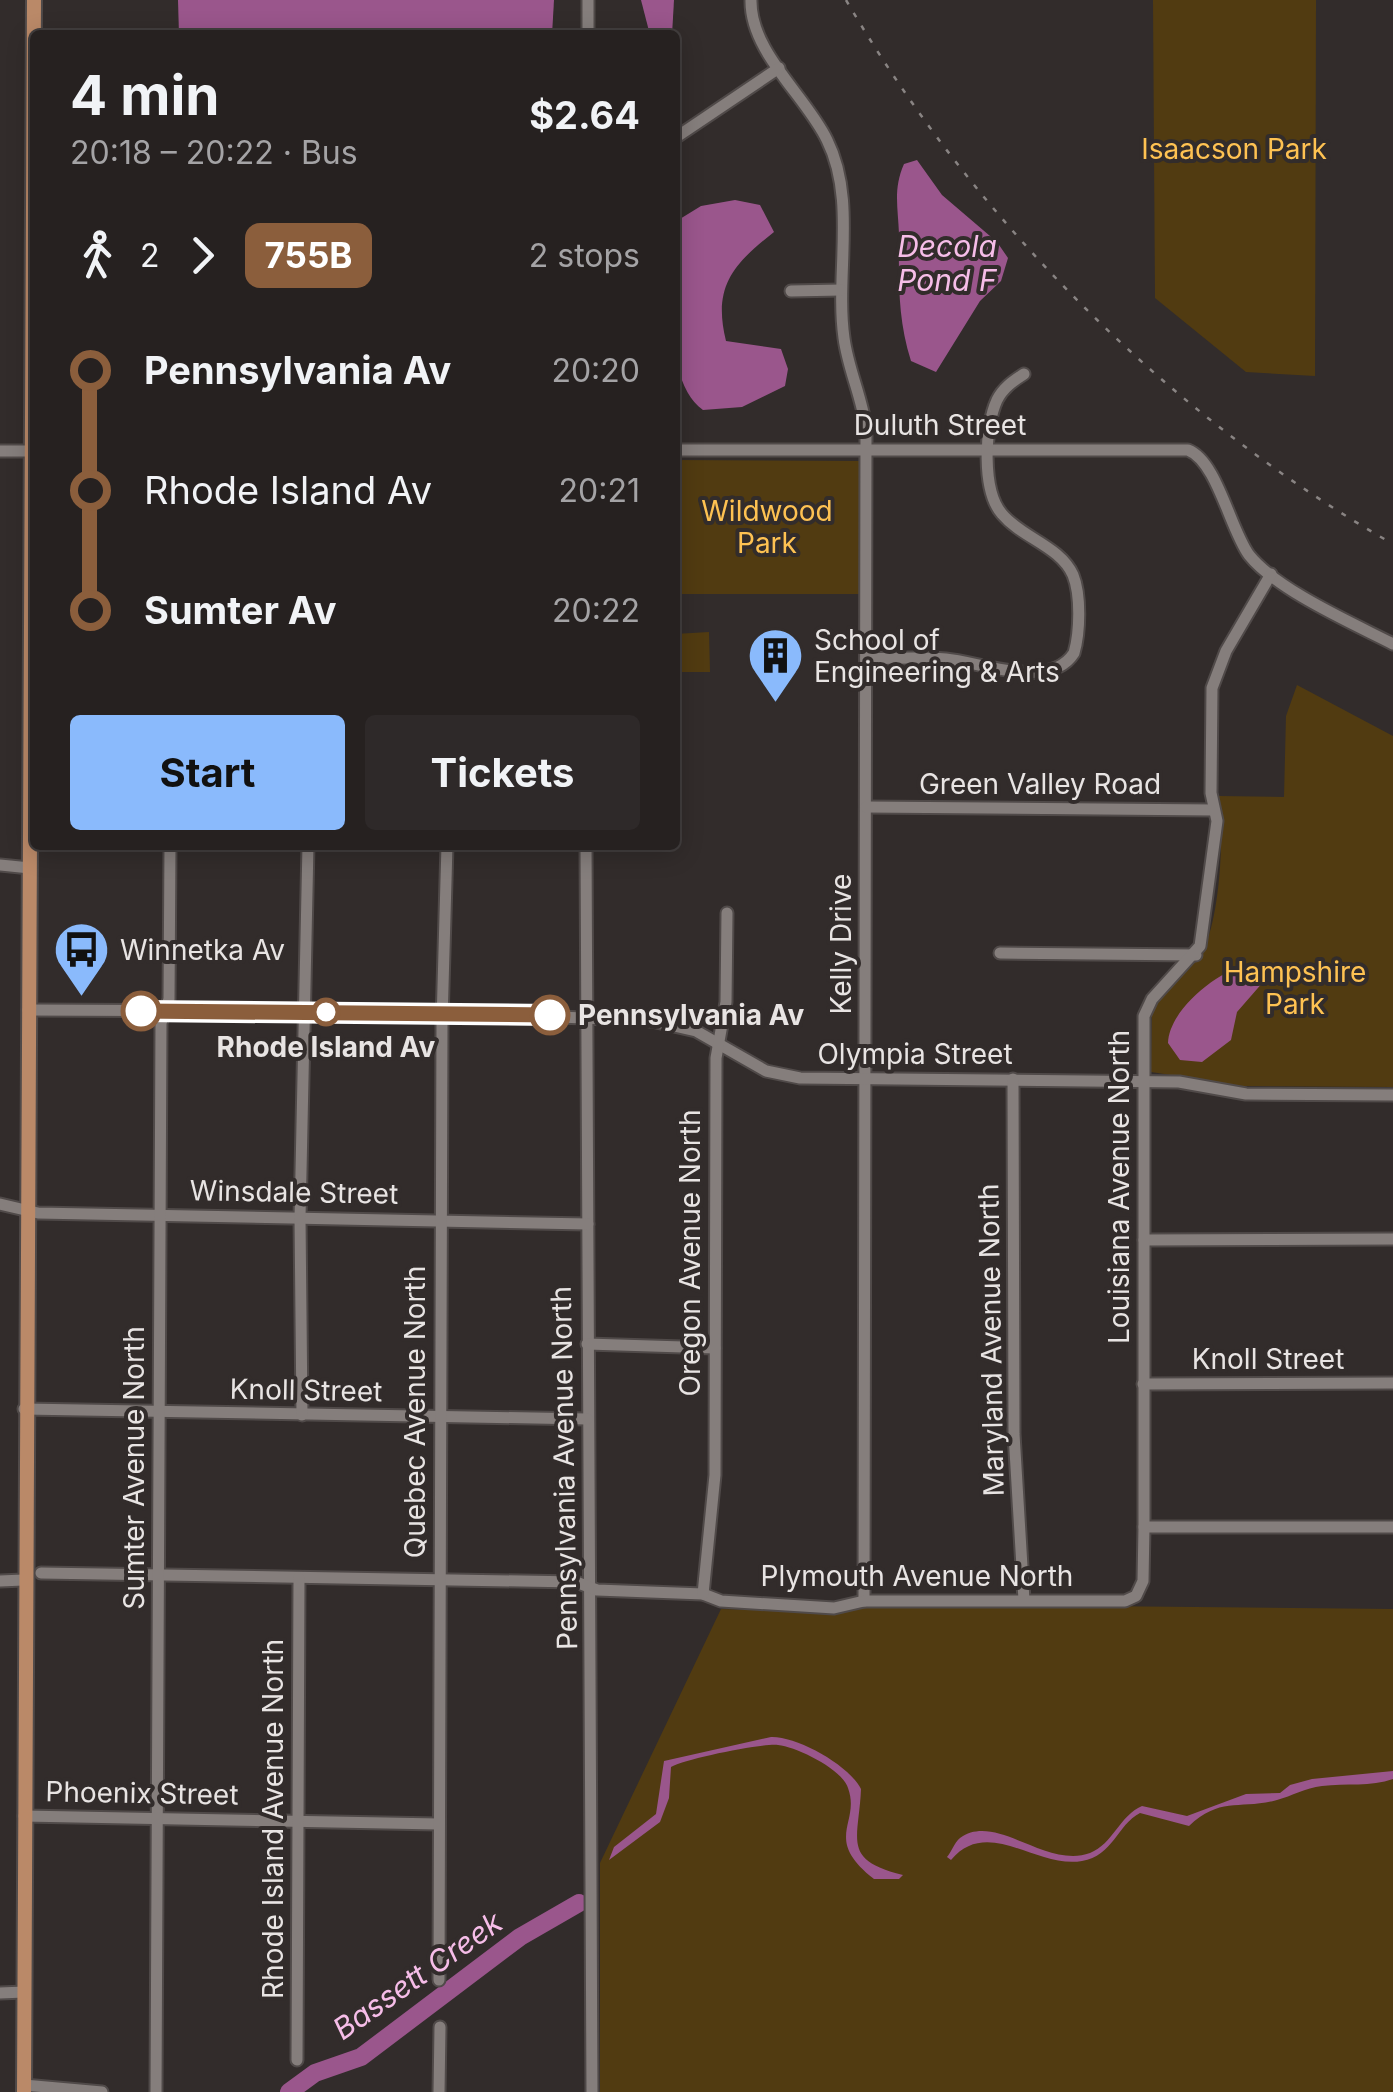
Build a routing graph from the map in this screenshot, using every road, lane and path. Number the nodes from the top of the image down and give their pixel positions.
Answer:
1 (34, 0) edge
2 (588, 0) edge
3 (751, 0) edge
4 (34, 30) edge
5 (588, 30) edge
6 (778, 68) junction
7 (680, 135) edge
8 (841, 290) junction
9 (791, 291) dead end
10 (1024, 374) dead end
11 (680, 450) edge
12 (866, 450) junction
13 (990, 450) junction
14 (0, 451) edge
15 (30, 451) edge
16 (1271, 574) junction
17 (1393, 644) edge
18 (866, 659) junction
19 (866, 807) junction
20 (1214, 810) junction
21 (30, 850) edge
22 (170, 850) edge
23 (308, 850) edge
24 (447, 850) edge
25 (586, 850) edge
26 (0, 865) edge
27 (30, 868) junction
28 (727, 912) dead end
29 (1000, 953) dead end
30 (1196, 954) junction
31 (28, 1010) junction
32 (165, 1011) junction
33 (306, 1012) junction
34 (446, 1012) junction
35 (585, 1016) junction
36 (718, 1044) junction
37 (865, 1078) junction
38 (1013, 1079) junction
39 (1143, 1082) junction
40 (1393, 1095) edge
41 (0, 1204) edge
42 (26, 1211) junction
43 (160, 1215) junction
44 (300, 1218) junction
45 (441, 1220) junction
46 (588, 1224) junction
47 (1393, 1239) edge
48 (1144, 1240) junction
49 (587, 1344) junction
50 (715, 1348) junction
51 (1393, 1383) edge
52 (1143, 1384) junction
53 (24, 1410) junction
54 (160, 1411) junction
55 (302, 1416) junction
56 (440, 1417) junction
57 (587, 1419) junction
58 (1393, 1527) edge
59 (1144, 1528) junction
60 (41, 1573) dead end
61 (158, 1575) junction
62 (299, 1578) junction
63 (439, 1579) junction
64 (23, 1580) junction
65 (0, 1581) edge
66 (588, 1585) junction
67 (703, 1594) junction
68 (1136, 1596) joint
69 (864, 1600) junction
70 (1024, 1600) junction
71 (24, 1816) junction
72 (158, 1819) junction
73 (296, 1821) junction
74 (438, 1824) junction
75 (439, 1980) dead end
76 (24, 1992) junction
77 (0, 1993) edge
78 (440, 2027) dead end
79 (297, 2060) dead end
80 (24, 2089) edge
81 (102, 2092) edge
82 (156, 2092) edge
83 (439, 2092) edge
84 (592, 2092) edge

1 - 4 main road
2 - 5 street
3 - 6 street, Kelly Drive
6 - 7 street
6 - 8 street, Kelly Drive
8 - 9 street
8 - 12 street, Kelly Drive
10 - 13 street
11 - 12 street, Duluth Street
12 - 13 street, Duluth Street
12 - 18 street, Kelly Drive
13 - 16 street, Duluth Street
13 - 18 street
14 - 15 street
16 - 17 street
16 - 20 street
18 - 19 street, Kelly Drive
19 - 20 street, Green Valley Road
19 - 37 street, Kelly Drive
20 - 30 street
21 - 27 main road
22 - 32 street, Sumter Avenue North
23 - 33 street
24 - 34 street, Quebec Avenue North
25 - 35 street, Pennsylvania Avenue North
26 - 27 street
27 - 31 main road
28 - 36 street, Oregon Avenue North
29 - 30 street
30 - 39 street, Louisiana Avenue North
31 - 32 street, Olympia Street
31 - 42 main road
32 - 33 street, Olympia Street
32 - 43 street, Sumter Avenue North
33 - 34 street, Olympia Street
33 - 44 street
34 - 35 street, Olympia Street
34 - 45 street, Quebec Avenue North
35 - 36 street, Olympia Street
35 - 46 street, Pennsylvania Avenue North
36 - 37 street, Olympia Street
36 - 50 street, Oregon Avenue North
37 - 38 street, Olympia Street
37 - 69 street, Kelly Drive
38 - 39 street, Olympia Street
38 - 70 street, Maryland Avenue North
39 - 40 street, Olympia Street
39 - 48 street, Louisiana Avenue North
41 - 42 street, Winsdale Street
42 - 43 street, Winsdale Street
42 - 53 main road
43 - 44 street, Winsdale Street
43 - 54 street, Sumter Avenue North
44 - 45 street, Winsdale Street
44 - 55 street
45 - 46 street, Winsdale Street
45 - 56 street, Quebec Avenue North
46 - 49 street, Pennsylvania Avenue North
47 - 48 street
48 - 52 street, Louisiana Avenue North
49 - 50 street
49 - 57 street, Pennsylvania Avenue North
50 - 67 street, Oregon Avenue North
51 - 52 street, Knoll Street
52 - 59 street, Louisiana Avenue North
53 - 54 street, Knoll Street
53 - 64 main road
54 - 55 street, Knoll Street
54 - 61 street, Sumter Avenue North
55 - 56 street, Knoll Street
56 - 57 street, Knoll Street
56 - 63 street, Quebec Avenue North
57 - 66 street, Pennsylvania Avenue North
58 - 59 street
59 - 68 street, Louisiana Avenue North
60 - 61 street, Plymouth Avenue North
61 - 62 street, Plymouth Avenue North
61 - 72 street, Sumter Avenue North
62 - 63 street, Plymouth Avenue North
62 - 73 street, Rhode Island Avenue North
63 - 66 street, Plymouth Avenue North
63 - 74 street, Quebec Avenue North
64 - 65 street
64 - 71 main road
66 - 67 street, Plymouth Avenue North
66 - 84 street, Pennsylvania Avenue North
67 - 69 street, Plymouth Avenue North
68 - 70 street, Plymouth Avenue North
69 - 70 street, Plymouth Avenue North
71 - 72 street, Phoenix Street
71 - 76 main road
72 - 73 street, Phoenix Street
72 - 82 street, Sumter Avenue North
73 - 74 street, Phoenix Street
73 - 79 street, Rhode Island Avenue North
74 - 75 street, Quebec Avenue North
76 - 77 street
76 - 80 main road
78 - 83 street
80 - 81 street

